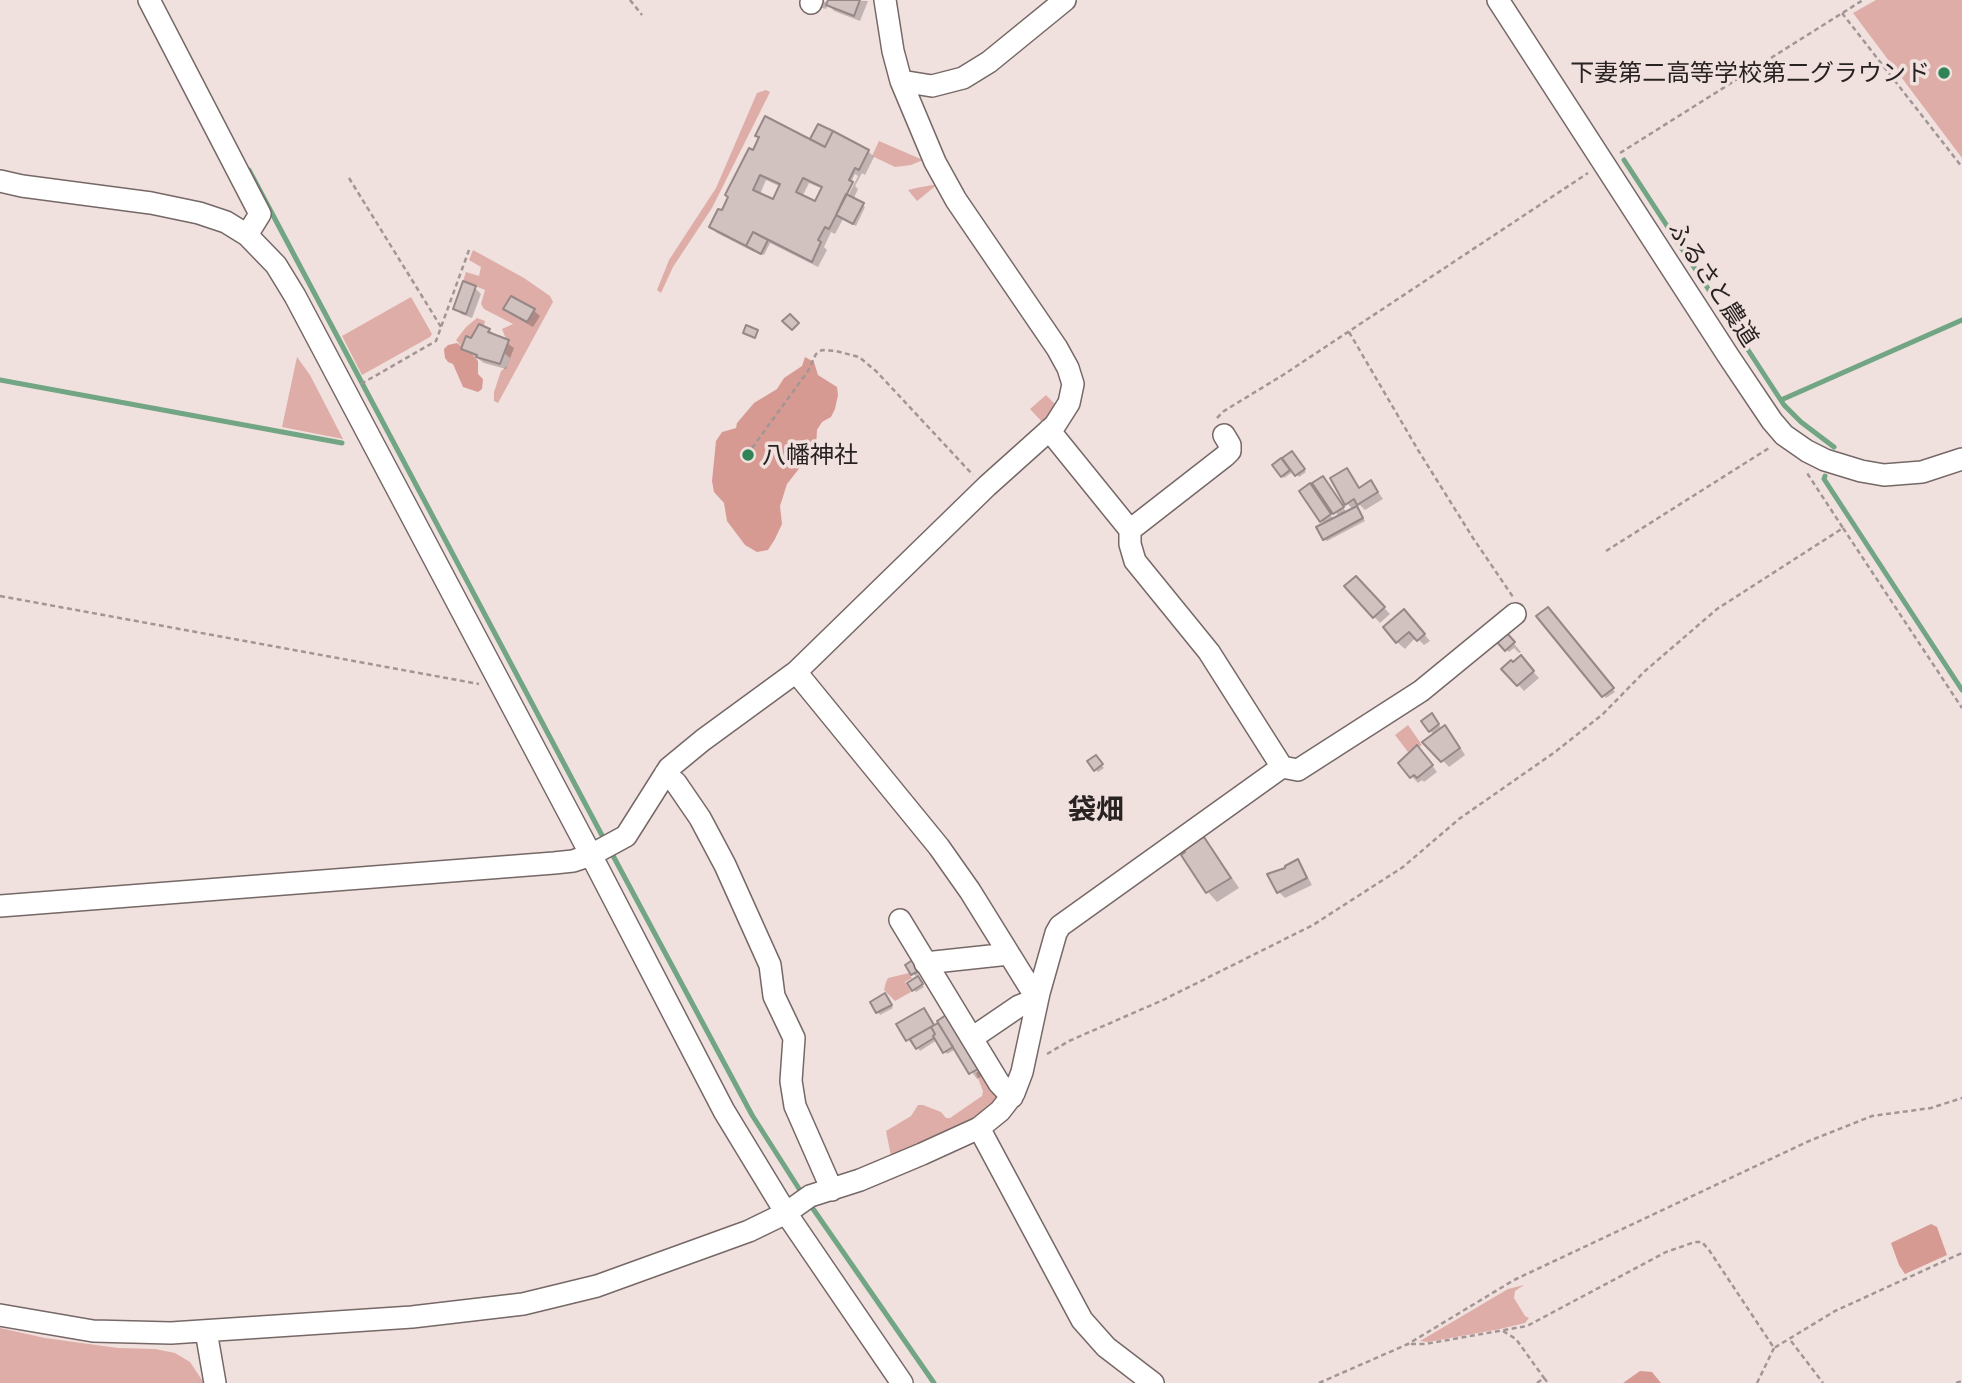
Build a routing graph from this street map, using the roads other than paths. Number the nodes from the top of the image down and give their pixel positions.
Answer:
1 (149, 0) edge
2 (885, 0) edge
3 (1065, 0) edge
4 (1498, 0) edge
5 (901, 81) junction
6 (0, 181) edge
7 (247, 235) junction
8 (1049, 430) junction
9 (1224, 435) road end
10 (1962, 459) edge
11 (1130, 530) junction
12 (1515, 614) road end
13 (796, 672) junction
14 (1282, 767) junction
15 (665, 774) junction
16 (601, 850) junction
17 (0, 906) edge
18 (900, 920) dead end
19 (1009, 954) junction
20 (925, 963) junction
21 (1037, 999) junction
22 (972, 1038) junction
23 (1012, 1097) junction
24 (979, 1128) junction
25 (831, 1190) junction
26 (798, 1204) junction
27 (0, 1315) edge
28 (206, 1331) junction
29 (215, 1383) edge
30 (902, 1383) edge
31 (1153, 1383) edge

1 - 7 street
2 - 5 street
3 - 5 street
4 - 10 street, ふるさと農道
5 - 8 street
6 - 7 street
7 - 16 street
8 - 11 street
8 - 13 street
9 - 11 street
11 - 14 street
12 - 14 street
13 - 15 street
13 - 19 street
14 - 21 street
15 - 16 street
15 - 25 street
16 - 17 street
16 - 26 street
18 - 20 street
19 - 20 street
19 - 21 street
20 - 22 street
21 - 22 street
21 - 23 street
22 - 23 street
23 - 24 street
24 - 25 street
24 - 31 street
25 - 26 street
26 - 28 street
26 - 30 street
27 - 28 street
28 - 29 street

